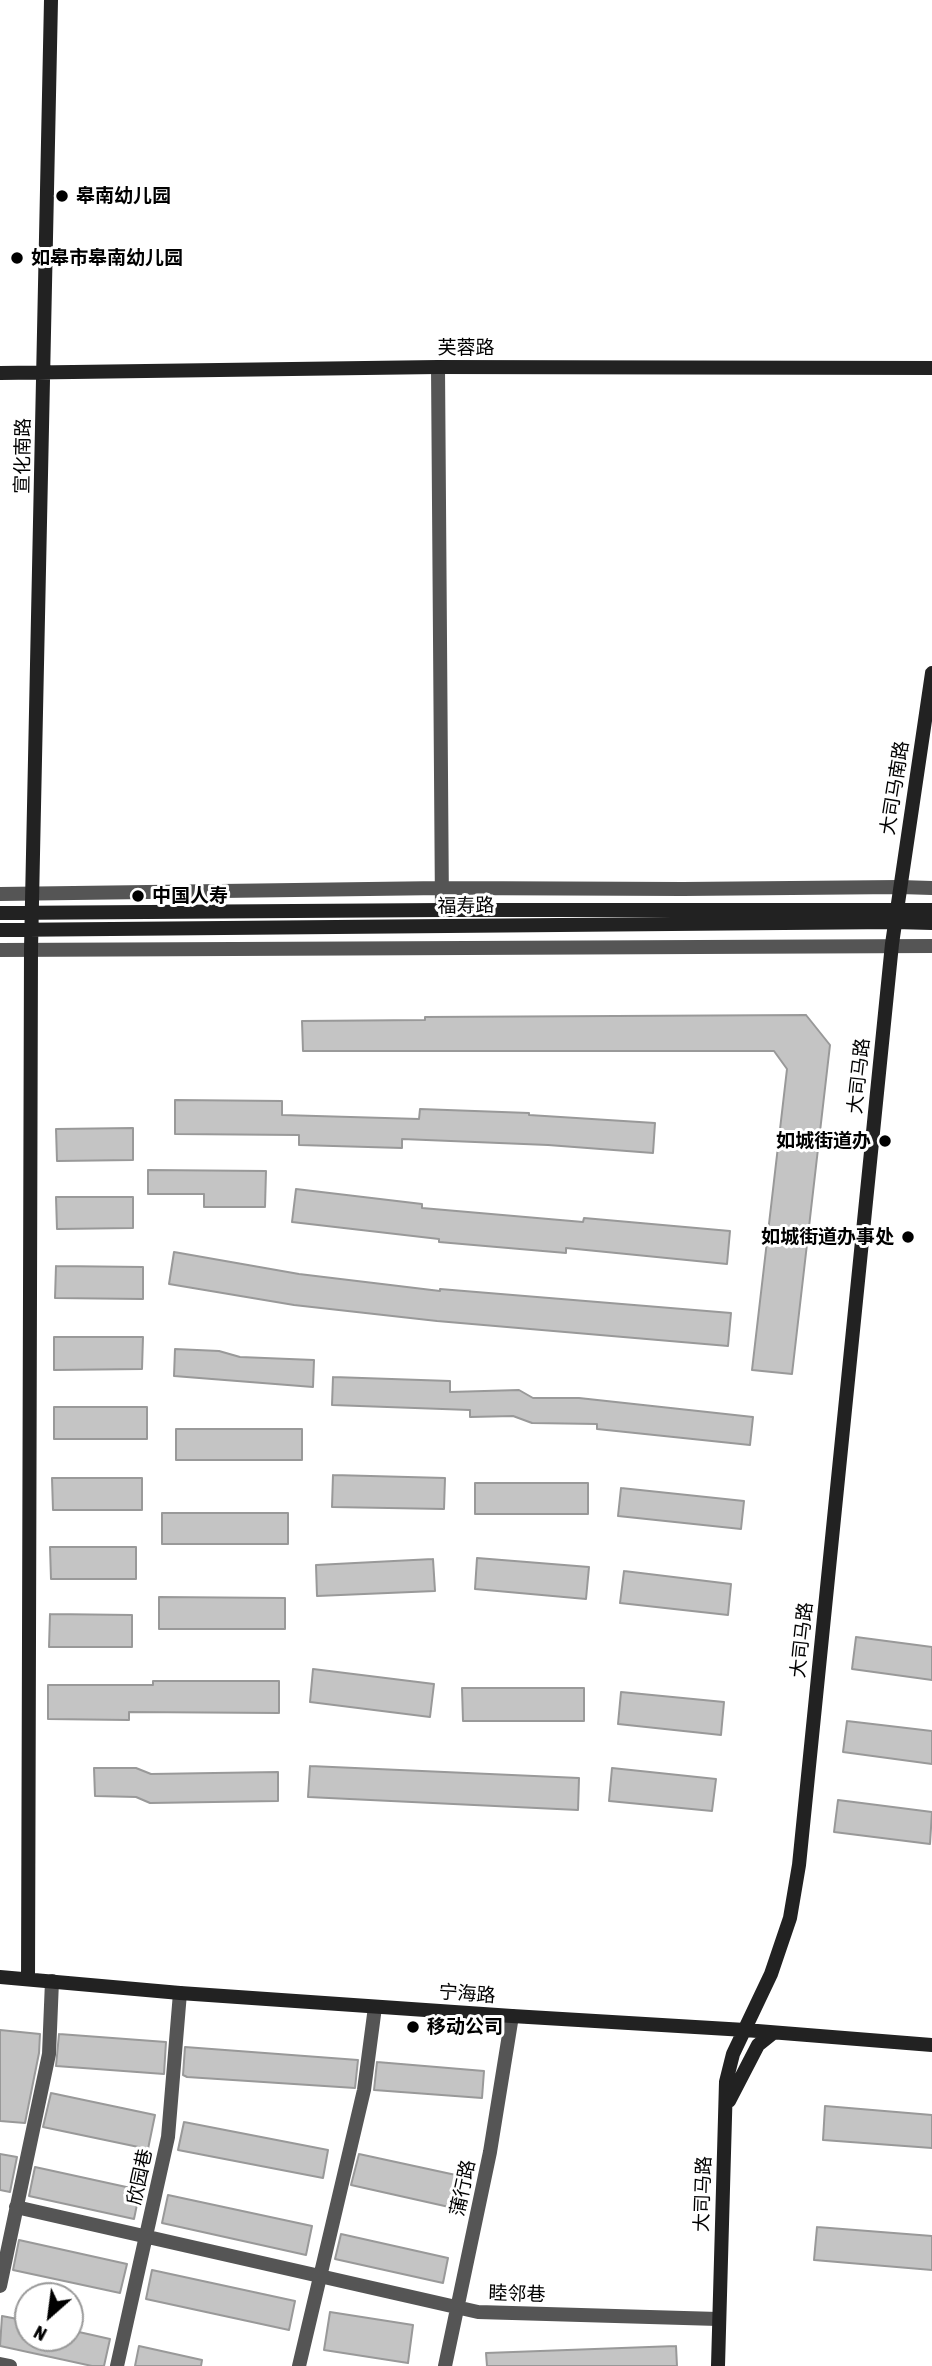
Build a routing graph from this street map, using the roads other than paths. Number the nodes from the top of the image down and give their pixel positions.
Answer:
1 (51, 0) edge
2 (438, 367) junction
3 (932, 368) edge
4 (44, 372) junction
5 (0, 373) edge
6 (932, 673) edge
7 (900, 887) junction
8 (442, 888) junction
9 (932, 888) edge
10 (0, 894) edge
11 (33, 894) junction
12 (442, 910) junction
13 (932, 910) edge
14 (32, 913) junction
15 (0, 914) edge
16 (896, 915) junction
17 (932, 923) edge
18 (32, 929) junction
19 (0, 930) edge
20 (892, 944) junction
21 (932, 946) edge
22 (31, 949) junction
23 (0, 950) edge
24 (0, 1977) edge
25 (28, 1979) junction
26 (52, 1981) junction
27 (180, 1993) junction
28 (375, 2007) junction
29 (512, 2017) junction
30 (745, 2030) junction
31 (773, 2033) junction
32 (932, 2045) edge
33 (724, 2112) junction
34 (16, 2207) junction
35 (147, 2237) junction
36 (319, 2275) junction
37 (0, 2286) edge
38 (457, 2306) junction
39 (719, 2319) junction
40 (0, 2364) edge
41 (10, 2366) edge
42 (117, 2366) edge
43 (299, 2366) edge
44 (445, 2366) edge
45 (718, 2366) edge

1 - 4 street, 宣化南路
2 - 3 street, 芙蓉路
2 - 4 street, 芙蓉路
2 - 8 street
4 - 5 street, 芙蓉路
4 - 11 street, 宣化南路
6 - 7 street, 大司马南路
7 - 8 street
7 - 9 street
7 - 16 street, 大司马南路
8 - 11 street
8 - 12 street
10 - 11 street
11 - 14 street, 宣化南路
12 - 14 street, 福寿路
12 - 16 street, 福寿路
13 - 16 street, 福寿路
14 - 15 street, 福寿路
14 - 18 street, 宣化南路
16 - 17 street, 福寿路
16 - 18 street, 福寿路
16 - 20 street, 大司马路
18 - 19 street, 福寿路
18 - 22 street, 宣化南路
20 - 21 street
20 - 22 street
20 - 30 street, 大司马路
22 - 23 street
22 - 25 street, 宣化南路
24 - 25 street, 宁海路
25 - 26 street, 宁海路
26 - 27 street, 宁海路
26 - 34 street
27 - 28 street, 宁海路
27 - 35 street, 欣园巷
28 - 29 street, 宁海路
28 - 36 street
29 - 30 street, 宁海路
29 - 38 street, 蒲行路
30 - 31 street, 宁海路
30 - 33 street, 大司马路
31 - 32 street, 宁海路
31 - 33 street
33 - 39 street, 大司马路
34 - 35 street, 睦邻巷
34 - 37 street
35 - 36 street, 睦邻巷
35 - 42 street, 欣园巷
36 - 38 street, 睦邻巷
36 - 43 street
38 - 39 street, 睦邻巷
38 - 44 street, 蒲行路
39 - 45 street, 大司马路
40 - 41 street

